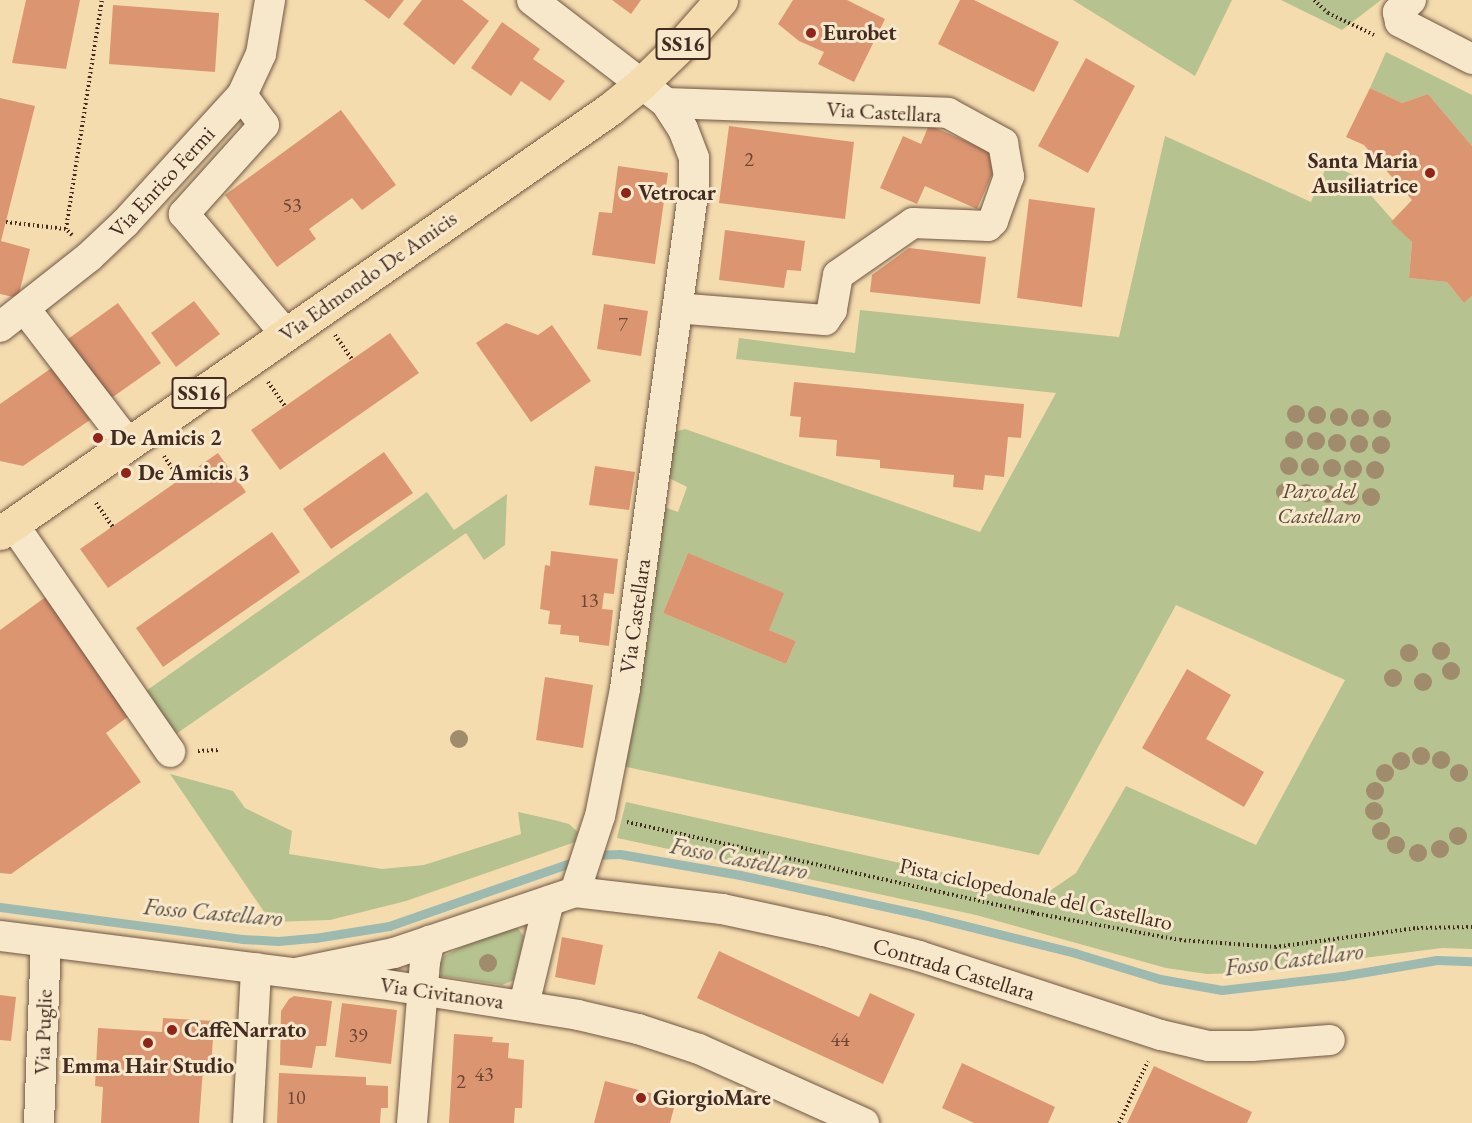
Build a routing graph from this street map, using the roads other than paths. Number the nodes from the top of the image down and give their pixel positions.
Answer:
1 (270, 0) edge
2 (532, 0) edge
3 (721, 0) edge
4 (1404, 8) edge
5 (1472, 59) edge
6 (654, 93) junction
7 (242, 95) junction
8 (677, 308) junction
9 (25, 309) junction
10 (0, 327) edge
11 (285, 333) junction
12 (128, 443) junction
13 (7, 529) edge
14 (170, 752) dead end
15 (568, 891) junction
16 (0, 936) edge
17 (430, 941) junction
18 (46, 942) junction
19 (393, 953) junction
20 (256, 968) junction
21 (296, 973) junction
22 (381, 984) junction
23 (423, 990) junction
24 (524, 1005) junction
25 (1330, 1040) dead end
26 (39, 1123) edge
27 (248, 1123) edge
28 (412, 1123) edge
29 (864, 1123) edge

1 - 7 street, Via Enrico Fermi
2 - 6 street
3 - 6 main road, Via Edmondo De Amicis / SS16
4 - 5 street
6 - 8 street, Via Castellara
6 - 8 street, Via Castellara
6 - 11 main road, Via Edmondo De Amicis / SS16
7 - 9 street, Via Enrico Fermi
7 - 11 street
8 - 15 street, Via Castellara
9 - 10 street, Via Enrico Fermi
9 - 12 street
11 - 12 main road, Via Edmondo De Amicis / SS16
12 - 13 main road, Via Edmondo De Amicis / SS16
13 - 14 street
15 - 17 street
15 - 24 street, Via Castellara
15 - 25 street, Contrada Castellara
16 - 18 street, Via Civitanova
17 - 19 street
17 - 23 street
18 - 20 street, Via Civitanova
18 - 26 street, Via Puglie
19 - 21 street
19 - 22 street
20 - 21 street, Via Civitanova
20 - 27 street
21 - 22 street, Via Civitanova
22 - 23 street, Via Civitanova
23 - 24 street, Via Civitanova
23 - 28 street
24 - 29 street, Via Civitanova

